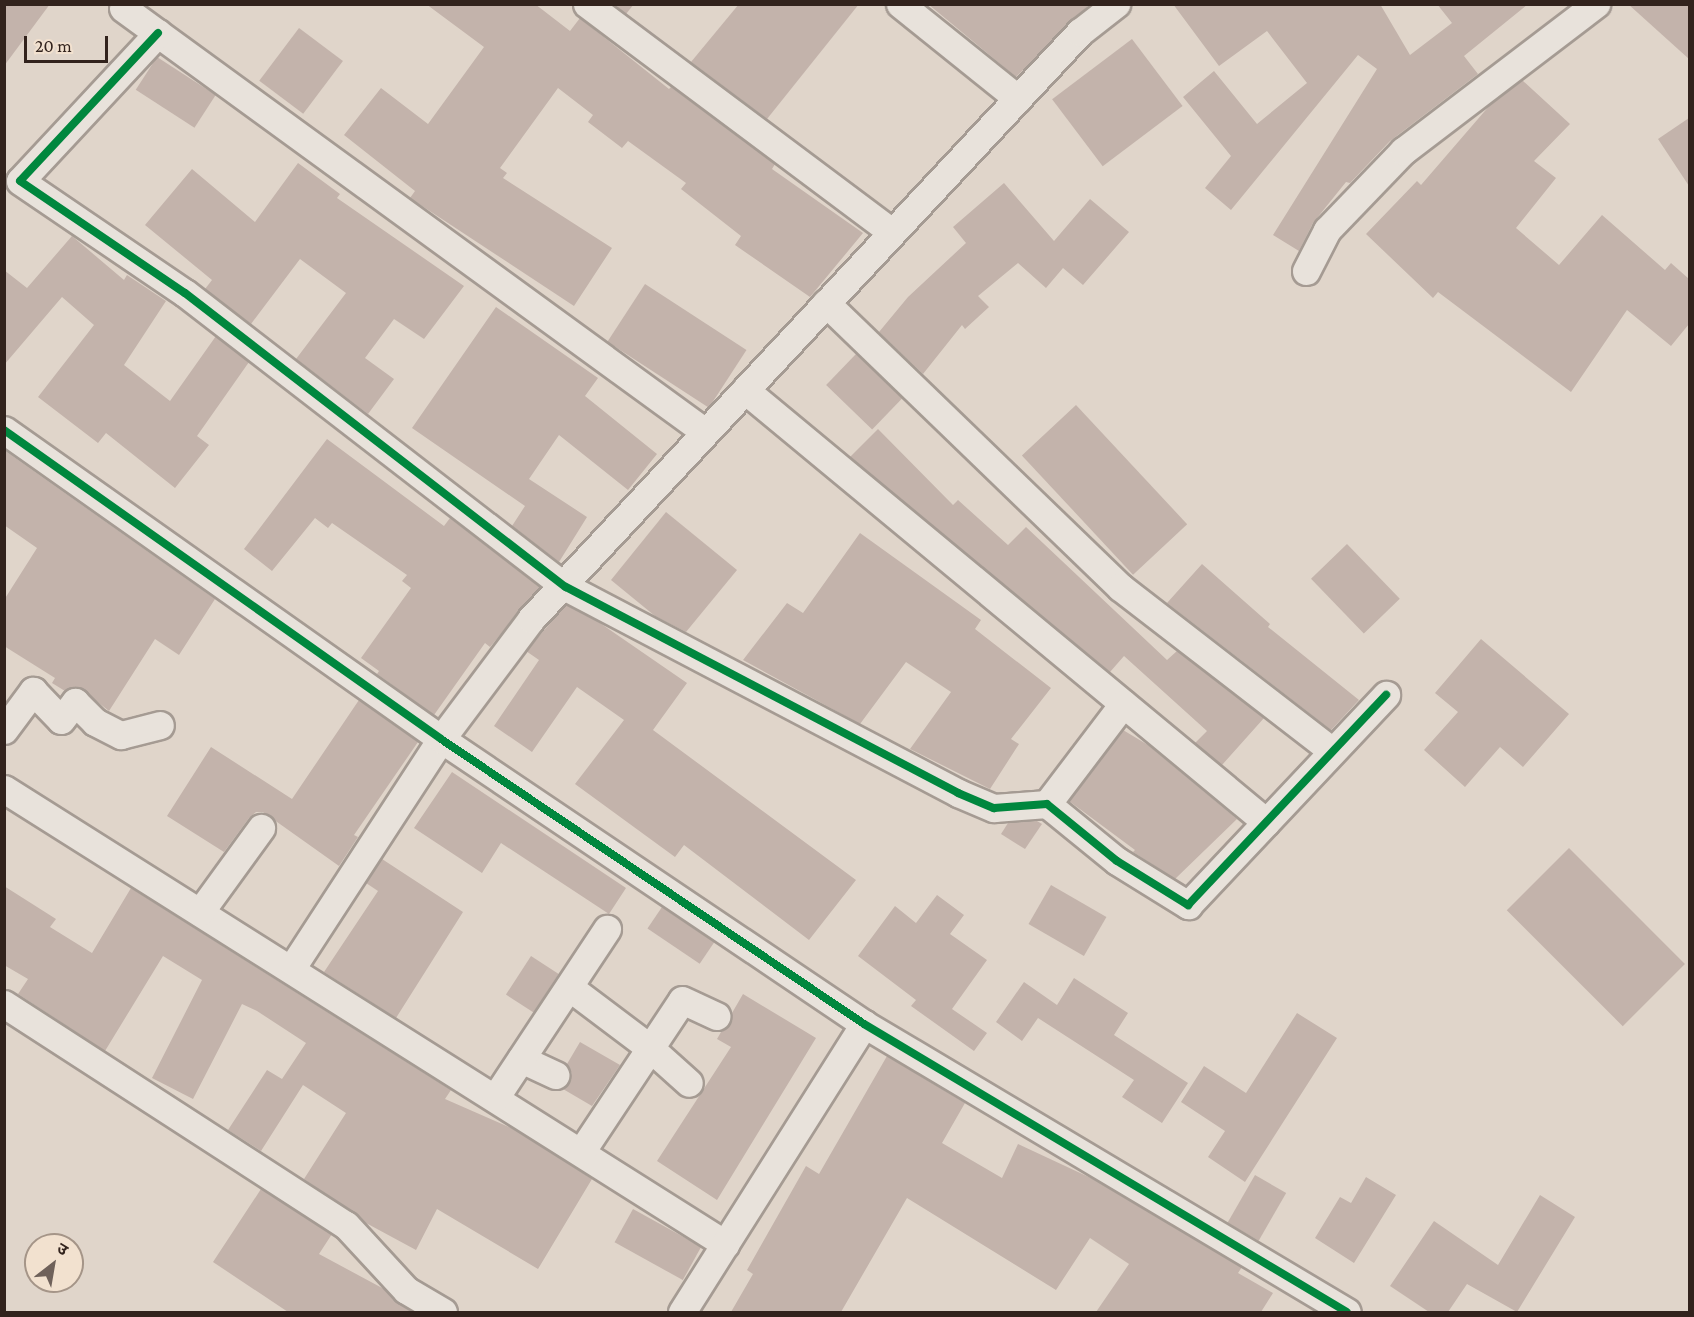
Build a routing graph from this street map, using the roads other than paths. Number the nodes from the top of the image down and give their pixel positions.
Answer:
1 (587, 4) edge
2 (900, 4) edge
3 (1116, 4) edge
4 (1596, 4) edge
5 (123, 8) dead end
6 (158, 33) junction
7 (1018, 99) junction
8 (892, 232) junction
9 (1306, 271) dead end
10 (826, 303) junction
11 (745, 390) junction
12 (4, 430) edge
13 (705, 432) junction
14 (566, 586) junction
15 (1386, 695) dead end
16 (1123, 704) junction
17 (160, 725) dead end
18 (4, 730) edge
19 (441, 739) junction
20 (1332, 752) junction
21 (4, 789) edge
22 (1047, 804) junction
23 (1266, 822) junction
24 (261, 828) dead end
25 (200, 912) junction
26 (607, 929) dead end
27 (291, 969) junction
28 (569, 987) junction
29 (4, 1004) edge
30 (716, 1016) dead end
31 (864, 1024) junction
32 (650, 1048) junction
33 (521, 1059) junction
34 (556, 1076) dead end
35 (689, 1083) dead end
36 (495, 1098) junction
37 (581, 1152) junction
38 (725, 1244) junction
39 (443, 1312) edge
40 (682, 1312) edge
41 (1347, 1312) edge

1 - 8 street
2 - 7 street
3 - 7 street
4 - 9 street
5 - 6 street
6 - 13 street
6 - 14 street
7 - 8 street
8 - 10 street
10 - 11 street
10 - 20 street
11 - 13 street
11 - 16 street
12 - 19 street
13 - 14 street
14 - 19 street
14 - 22 street
15 - 20 street
16 - 22 street
16 - 23 street
17 - 18 street
19 - 27 street
19 - 31 street
20 - 23 street
21 - 25 street
22 - 23 street
24 - 25 street
25 - 27 street
26 - 28 street
27 - 36 street
28 - 32 street
28 - 33 street
29 - 39 street
30 - 32 street
31 - 38 street
31 - 41 street
32 - 35 street
32 - 37 street
33 - 34 street
33 - 36 street
36 - 37 street
37 - 38 street
38 - 40 street

